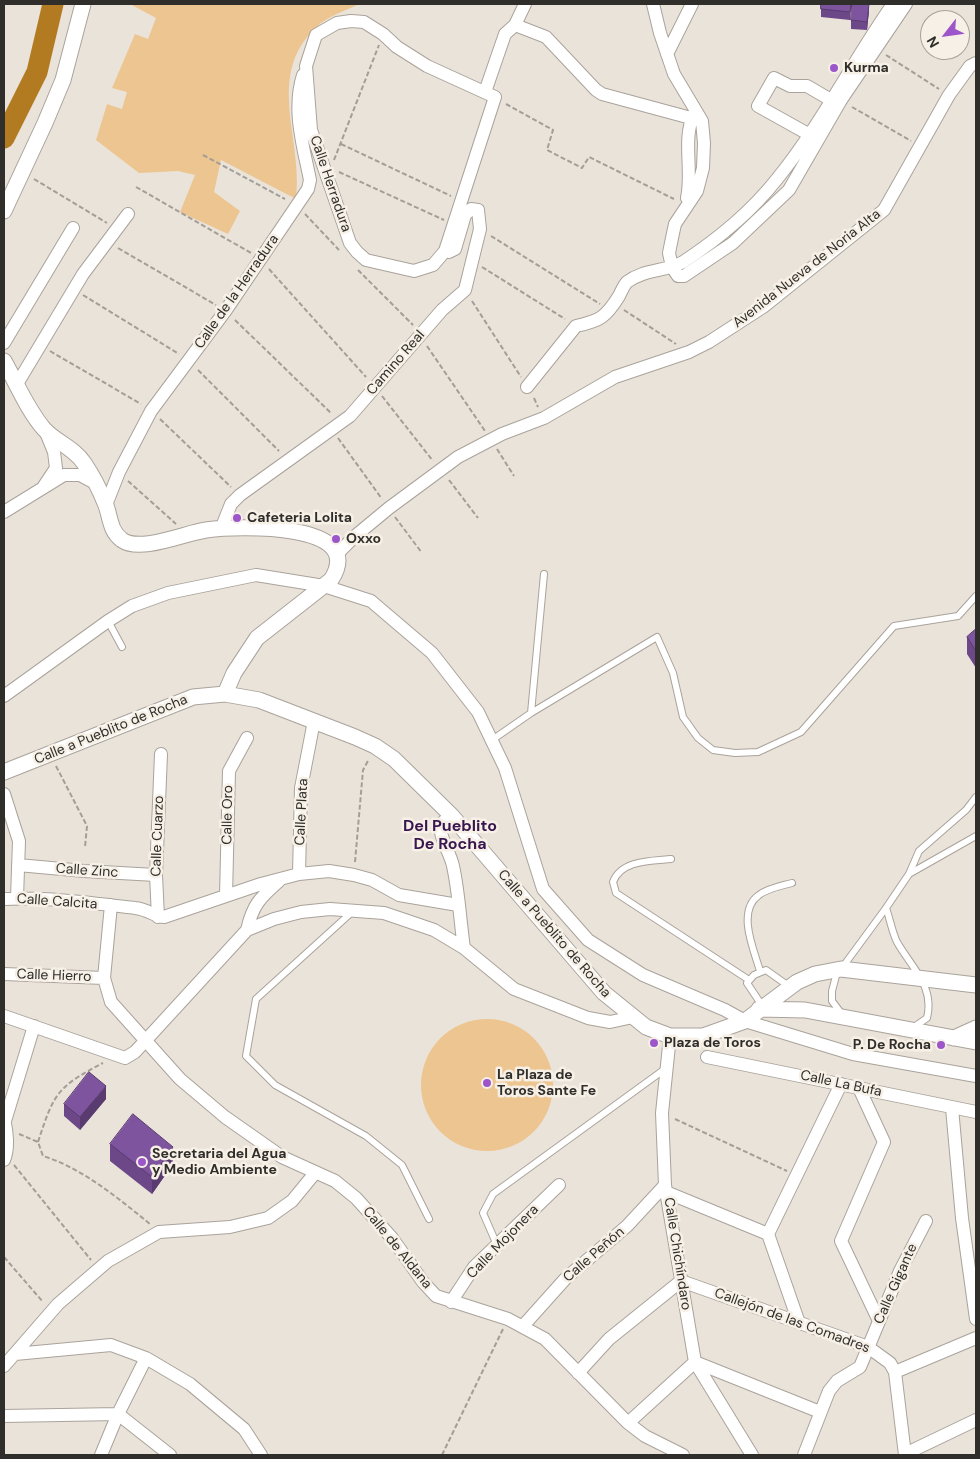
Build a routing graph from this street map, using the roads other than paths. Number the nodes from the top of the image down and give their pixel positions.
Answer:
1 (83, 4) edge
2 (524, 4) edge
3 (654, 4) edge
4 (692, 4) edge
5 (893, 4) edge
6 (906, 4) edge
7 (515, 25) junction
8 (667, 54) junction
9 (976, 63) edge
10 (306, 66) junction
11 (490, 95) junction
12 (836, 100) junction
13 (696, 118) junction
14 (810, 135) junction
15 (4, 211) edge
16 (128, 214) dead end
17 (73, 228) dead end
18 (445, 251) junction
19 (672, 267) junction
20 (4, 343) edge
21 (4, 361) edge
22 (17, 384) junction
23 (528, 386) road end
24 (45, 430) junction
25 (94, 483) junction
26 (44, 486) junction
27 (106, 505) junction
28 (4, 512) edge
29 (221, 529) junction
30 (337, 554) junction
31 (544, 574) dead end
32 (324, 586) junction
33 (976, 596) edge
34 (108, 621) junction
35 (122, 647) dead end
36 (225, 694) junction
37 (4, 696) edge
38 (531, 713) junction
39 (314, 721) junction
40 (247, 738) dead end
41 (492, 740) junction
42 (161, 754) dead end
43 (4, 772) edge
44 (4, 794) edge
45 (976, 797) edge
46 (451, 815) junction
47 (976, 836) edge
48 (671, 859) dead end
49 (18, 865) junction
50 (299, 874) junction
51 (909, 874) junction
52 (156, 875) junction
53 (281, 879) junction
54 (792, 882) dead end
55 (226, 896) junction
56 (10, 899) edge
57 (111, 905) junction
58 (458, 905) junction
59 (886, 908) junction
60 (354, 909) junction
61 (158, 917) junction
62 (247, 930) junction
63 (464, 948) junction
64 (841, 969) junction
65 (760, 971) junction
66 (4, 974) edge
67 (104, 978) junction
68 (749, 980) junction
69 (923, 980) junction
70 (976, 985) edge
71 (790, 987) junction
72 (761, 1008) junction
73 (4, 1016) edge
74 (632, 1016) junction
75 (850, 1019) junction
76 (745, 1021) junction
77 (34, 1026) junction
78 (976, 1028) edge
79 (910, 1030) junction
80 (670, 1036) junction
81 (954, 1038) junction
82 (143, 1040) junction
83 (976, 1042) edge
84 (707, 1058) dead end
85 (665, 1070) junction
86 (976, 1076) edge
87 (841, 1084) junction
88 (859, 1088) junction
89 (952, 1108) junction
90 (976, 1112) edge
91 (5, 1123) edge
92 (5, 1157) edge
93 (316, 1173) junction
94 (559, 1185) dead end
95 (666, 1188) junction
96 (429, 1219) dead end
97 (926, 1221) dead end
98 (768, 1234) junction
99 (497, 1245) junction
100 (972, 1266) edge
101 (681, 1281) junction
102 (451, 1302) junction
103 (976, 1319) edge
104 (879, 1321) junction
105 (799, 1324) junction
106 (523, 1326) junction
107 (976, 1338) edge
108 (868, 1348) junction
109 (15, 1354) junction
110 (146, 1358) junction
111 (694, 1362) junction
112 (4, 1366) edge
113 (895, 1372) junction
114 (578, 1373) junction
115 (820, 1412) junction
116 (118, 1414) junction
117 (4, 1416) edge
118 (976, 1420) edge
119 (628, 1423) junction
120 (101, 1455) edge
121 (170, 1455) edge
122 (261, 1455) edge
123 (683, 1455) edge
124 (752, 1455) edge
125 (804, 1455) edge
126 (905, 1455) edge

1 - 15 street
2 - 7 street
3 - 8 street
4 - 8 street
5 - 12 street
6 - 12 street
7 - 11 street
7 - 13 street
8 - 13 street
9 - 30 street, Avenida Nueva de Noria Alta
10 - 11 street, Calle Herradura
10 - 18 street, Calle Herradura
10 - 27 street, Calle de la Herradura
11 - 18 street
12 - 14 street
12 - 14 street
12 - 19 street
13 - 19 street
14 - 19 street
16 - 22 street
17 - 20 street
18 - 29 street, Camino Real
19 - 23 street
21 - 22 street
22 - 24 street
24 - 25 street
24 - 26 street
25 - 26 street
25 - 27 street
26 - 28 street
27 - 29 street
29 - 30 street
30 - 32 street
31 - 38 lane
32 - 34 street
32 - 36 street
32 - 41 street
33 - 38 lane
34 - 35 lane
34 - 37 street
36 - 39 street, Calle a Pueblito de Rocha
36 - 43 street, Calle a Pueblito de Rocha
38 - 41 lane
39 - 46 street, Calle a Pueblito de Rocha
39 - 50 street, Calle Plata
40 - 55 street, Calle Oro
41 - 76 street
42 - 52 street, Calle Cuarzo
44 - 49 street
45 - 51 lane
46 - 58 street
46 - 74 street, Calle a Pueblito de Rocha
47 - 51 lane
48 - 68 lane
49 - 52 street, Calle Zinc
49 - 56 street
50 - 53 street
50 - 58 street
51 - 59 lane
52 - 61 street, Calle Cuarzo
53 - 55 street
53 - 62 street
54 - 65 lane
55 - 61 street
56 - 57 street, Calle Calcita
57 - 61 street
57 - 67 street, Calle de Aldana
58 - 63 street
59 - 64 lane
59 - 69 lane
60 - 62 street
60 - 63 street
60 - 96 lane
62 - 82 street
63 - 74 street
64 - 69 street
64 - 71 street
64 - 75 lane
65 - 68 lane
65 - 71 lane
66 - 67 street, Calle Hierro
67 - 82 street, Calle de Aldana
68 - 72 lane
69 - 70 street
69 - 79 lane
71 - 72 street
72 - 75 street
72 - 76 street
73 - 77 street
74 - 80 street, Calle a Pueblito de Rocha
75 - 79 street
76 - 80 street, Calle a Pueblito de Rocha
76 - 86 street
77 - 82 street
77 - 91 street
78 - 81 street
79 - 81 street
80 - 85 street, Calle Chichíndaro
81 - 83 street
82 - 93 street, Calle de Aldana
84 - 87 street, Calle La Bufa
85 - 95 street, Calle Chichíndaro
85 - 99 lane
87 - 88 street, Calle La Bufa
87 - 98 street
88 - 89 street, Calle La Bufa
88 - 104 street
89 - 90 street, Calle La Bufa
89 - 100 street
91 - 92 street
93 - 102 street, Calle de Aldana
93 - 109 street
94 - 99 street, Calle Mojonera
95 - 98 street
95 - 101 street, Calle Chichíndaro
95 - 106 street, Calle Peñón
97 - 104 street, Calle Gigante
98 - 105 street
99 - 102 street, Calle Mojonera
100 - 103 street
101 - 105 street, Callejón de las Comadres
101 - 111 street, Calle Chichíndaro
101 - 114 street
102 - 106 street, Calle de Aldana
104 - 108 street, Calle Gigante
105 - 108 street, Callejón de las Comadres
106 - 114 street, Calle de Aldana
107 - 113 street
108 - 113 street, Callejón de las Comadres
108 - 115 street, Calle Gigante
109 - 110 street
109 - 112 street
110 - 116 street
110 - 122 street
111 - 115 street
111 - 119 street
111 - 124 street, Calle Chichíndaro
113 - 126 street
114 - 119 street, Calle de Aldana
115 - 125 street, Calle Gigante
116 - 117 street
116 - 120 street
116 - 121 street
118 - 126 street
119 - 123 street, Calle de Aldana

